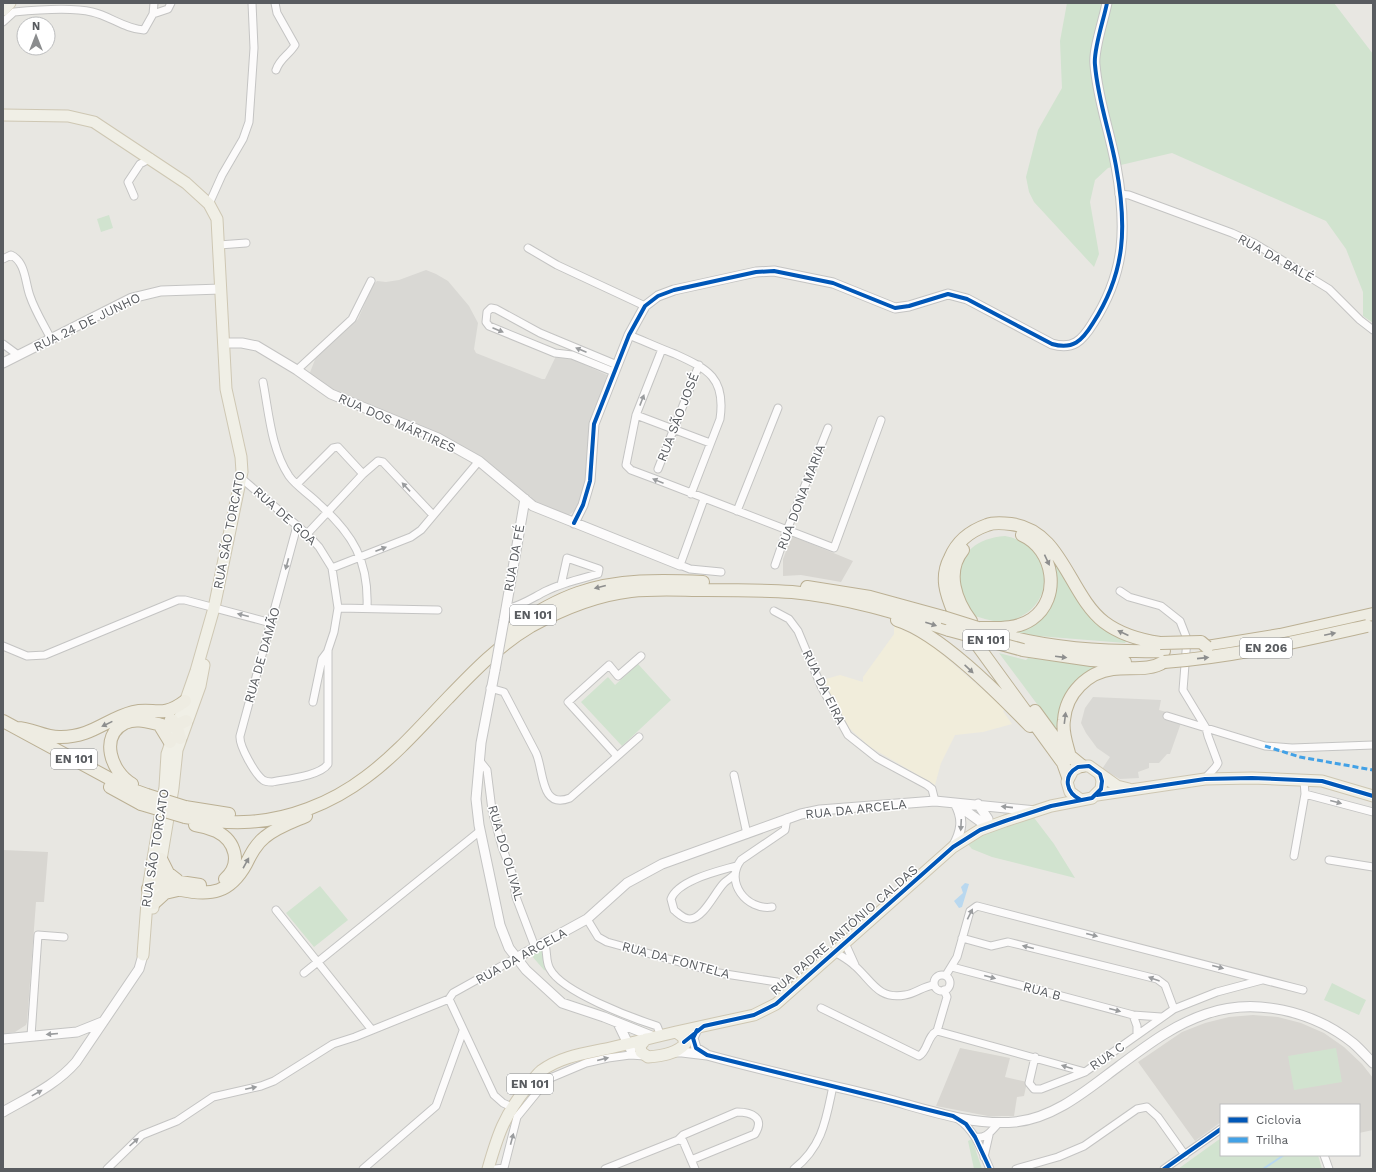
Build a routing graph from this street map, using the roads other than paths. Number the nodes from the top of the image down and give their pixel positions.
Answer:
1 (154, 3) edge
2 (171, 3) edge
3 (252, 3) edge
4 (275, 3) edge
5 (1107, 3) edge
6 (9, 7) edge
7 (153, 14) junction
8 (3, 22) edge
9 (276, 70) dead end
10 (3, 115) edge
11 (150, 158) junction
12 (1119, 194) junction
13 (134, 196) dead end
14 (209, 204) junction
15 (246, 244) dead end
16 (219, 245) junction
17 (528, 248) dead end
18 (3, 259) edge
19 (371, 282) dead end
20 (221, 289) junction
21 (646, 306) junction
22 (1373, 330) edge
23 (629, 335) junction
24 (51, 339) junction
25 (224, 343) junction
26 (3, 344) edge
27 (662, 349) junction
28 (18, 355) junction
29 (3, 363) edge
30 (699, 365) junction
31 (616, 368) junction
32 (297, 370) junction
33 (263, 382) dead end
34 (778, 408) dead end
35 (636, 415) junction
36 (881, 420) dead end
37 (828, 428) dead end
38 (673, 429) junction
39 (710, 444) junction
40 (479, 461) junction
41 (658, 469) dead end
42 (362, 474) junction
43 (241, 478) junction
44 (297, 484) junction
45 (691, 494) junction
46 (525, 499) junction
47 (704, 499) junction
48 (737, 511) junction
49 (328, 512) junction
50 (433, 515) junction
51 (574, 523) junction
52 (297, 526) junction
53 (787, 530) junction
54 (307, 534) junction
55 (361, 557) junction
56 (680, 565) junction
57 (775, 566) dead end
58 (332, 568) junction
59 (721, 572) dead end
60 (561, 585) junction
61 (1120, 591) dead end
62 (867, 605) junction
63 (214, 608) junction
64 (338, 608) junction
65 (367, 608) junction
66 (506, 609) junction
67 (438, 610) dead end
68 (774, 611) dead end
69 (1373, 614) edge
70 (271, 623) junction
71 (1373, 625) edge
72 (209, 627) junction
73 (1002, 632) junction
74 (3, 646) edge
75 (328, 650) junction
76 (1023, 650) joint
77 (1163, 652) junction
78 (641, 656) dead end
79 (490, 688) junction
80 (185, 701) junction
81 (313, 702) dead end
82 (1167, 716) dead end
83 (158, 718) junction
84 (3, 721) edge
85 (181, 723) junction
86 (17, 728) junction
87 (1206, 728) junction
88 (3, 730) edge
89 (639, 737) dead end
90 (175, 740) junction
91 (1048, 744) junction
92 (1373, 745) edge
93 (617, 756) junction
94 (1070, 756) junction
95 (479, 760) junction
96 (385, 761) junction
97 (1082, 766) junction
98 (1100, 774) junction
99 (734, 775) dead end
100 (262, 779) joint
101 (1205, 779) junction
102 (1304, 780) junction
103 (1068, 782) junction
104 (1132, 790) junction
105 (1306, 794) junction
106 (1097, 795) junction
107 (1373, 796) edge
108 (144, 799) junction
109 (1081, 800) junction
110 (935, 801) junction
111 (955, 803) junction
112 (978, 804) junction
113 (1373, 804) edge
114 (1051, 806) junction
115 (1036, 811) junction
116 (1370, 811) edge
117 (185, 812) junction
118 (787, 818) junction
119 (988, 827) junction
120 (480, 831) junction
121 (747, 834) junction
122 (953, 847) junction
123 (1294, 856) dead end
124 (1329, 860) dead end
125 (157, 862) junction
126 (736, 866) junction
127 (1373, 867) edge
128 (734, 875) junction
129 (157, 880) junction
130 (178, 885) junction
131 (148, 889) junction
132 (154, 903) junction
133 (772, 907) dead end
134 (276, 910) dead end
135 (587, 919) junction
136 (64, 937) dead end
137 (962, 938) junction
138 (544, 942) junction
139 (845, 943) junction
140 (534, 947) junction
141 (835, 952) junction
142 (142, 955) junction
143 (516, 958) junction
144 (318, 962) junction
145 (855, 965) junction
146 (952, 968) junction
147 (304, 973) dead end
148 (946, 975) junction
149 (1262, 979) junction
150 (777, 982) dead end
151 (934, 985) junction
152 (944, 990) junction
153 (1303, 990) dead end
154 (449, 999) junction
155 (820, 1008) dead end
156 (1174, 1010) junction
157 (1133, 1015) junction
158 (1162, 1017) junction
159 (103, 1022) junction
160 (618, 1023) junction
161 (700, 1028) junction
162 (372, 1030) junction
163 (463, 1031) junction
164 (937, 1031) junction
165 (77, 1032) junction
166 (676, 1032) junction
167 (1137, 1035) junction
168 (31, 1036) junction
169 (653, 1038) junction
170 (3, 1039) edge
171 (684, 1043) junction
172 (85, 1048) junction
173 (696, 1048) junction
174 (633, 1050) junction
175 (671, 1053) junction
176 (707, 1055) junction
177 (1035, 1057) junction
178 (1373, 1063) edge
179 (1084, 1072) junction
180 (833, 1086) junction
181 (512, 1107) junction
182 (3, 1112) edge
183 (952, 1116) junction
184 (977, 1120) junction
185 (995, 1124) junction
186 (970, 1130) junction
187 (1220, 1130) edge
188 (989, 1135) junction
189 (975, 1137) junction
190 (678, 1140) junction
191 (1185, 1155) junction
192 (1324, 1156) edge
193 (984, 1157) junction
194 (691, 1160) junction
195 (107, 1169) edge
196 (363, 1169) edge
197 (488, 1169) edge
198 (495, 1169) edge
199 (605, 1169) edge
200 (695, 1169) edge
201 (794, 1169) edge
202 (990, 1169) edge
203 (1016, 1169) edge
204 (1164, 1169) edge
205 (1329, 1169) edge

1 - 7 street
2 - 7 street
3 - 14 street
4 - 9 street
5 - 12 street
6 - 7 street
6 - 8 street
10 - 11 main road
11 - 13 street
11 - 14 main road
12 - 21 street
12 - 22 street, RUA DA BALÉ
14 - 16 main road, RUA SÃO TORCATO
15 - 16 street
16 - 20 main road, RUA SÃO TORCATO
17 - 21 street
18 - 24 street
19 - 32 street
20 - 24 street, RUA 24 DE JUNHO
20 - 25 main road, RUA SÃO TORCATO
21 - 23 street
23 - 27 street
23 - 31 street
24 - 28 street, RUA 24 DE JUNHO
25 - 32 street, RUA DOS MÁRTIRES
25 - 43 main road, RUA SÃO TORCATO
26 - 28 street
27 - 30 street
35 -> 27 street
28 - 29 street, RUA 24 DE JUNHO
30 - 38 street, RUA SÃO JOSÉ
30 - 39 street
31 -> 31 street
31 - 51 street
32 - 40 street, RUA DOS MÁRTIRES
33 - 44 street
34 - 48 street
35 - 38 street
45 -> 35 street
36 - 53 street
37 - 53 street, RUA DONA MARIA
38 - 39 street
38 - 41 street, RUA SÃO JOSÉ
39 - 45 street
40 - 46 street, RUA DOS MÁRTIRES
40 - 50 street
42 - 44 street
42 - 49 street
50 -> 42 street
43 - 52 street, RUA DE GOA
43 - 63 main road, RUA SÃO TORCATO
44 - 49 street
45 - 47 street
46 - 51 street, RUA DOS MÁRTIRES
46 - 66 street, RUA DA FÉ
47 - 48 street
47 - 56 street
48 - 53 street
49 - 54 street
49 - 55 street
55 -> 50 street
51 - 56 street, RUA DOS MÁRTIRES
52 - 54 street, RUA DE GOA
52 -> 70 street, RUA DE DAMÃO
53 - 57 street, RUA DONA MARIA
54 - 58 street, RUA DE GOA
55 - 58 street
55 - 65 street
56 - 59 street, RUA DOS MÁRTIRES
58 - 64 street, RUA DE GOA
60 - 60 street
60 - 66 street
61 - 87 street
62 -> 76 highway, EN 101, bridge
62 -> 91 highway
62 - 96 highway, EN 101
70 -> 63 street
63 - 72 main road, RUA SÃO TORCATO
63 - 74 street
64 - 65 street
64 - 75 street, RUA DE GOA
65 - 67 street
66 - 79 street, RUA DA FÉ, bridge
68 - 110 street, RUA DA EIRA
69 - 77 highway, EN 206, bridge
70 - 100 street, RUA DE DAMÃO
77 -> 71 highway, EN 206, bridge
72 - 80 main road, RUA SÃO TORCATO
72 - 85 main road, RUA SÃO TORCATO
73 - 77 highway, EN 206
94 -> 73 highway
73 -> 117 highway, EN 101, bridge
75 - 81 street, RUA DE GOA
75 - 100 street, RUA DE GOA
76 -> 77 highway, EN 206
77 -> 91 highway
94 -> 77 highway
78 - 93 street
79 - 93 street
79 - 95 street, RUA DA FÉ
80 - 83 highway
80 - 85 main road, RUA SÃO TORCATO
82 - 87 street
83 - 85 highway
83 -> 86 highway
83 - 90 highway
83 - 108 highway
84 - 86 highway, EN 101
85 - 90 highway
86 - 108 highway, EN 101
87 - 92 street
87 - 101 street
88 - 108 highway, EN 101
89 - 93 street
90 - 125 main road, RUA SÃO TORCATO
91 - 103 highway
94 - 97 highway
95 - 120 street, RUA DA FÉ
95 - 140 street, RUA DO OLIVAL
96 - 117 highway, EN 101
130 -> 96 highway
97 - 98 main road
97 - 103 main road
98 - 104 main road
98 - 106 main road
99 - 121 street
101 - 102 main road
101 - 104 main road
102 - 105 street
102 - 107 main road
103 - 109 main road
103 - 114 main road
104 - 106 main road
105 -> 116 street
105 - 123 street
106 - 109 main road
108 - 117 highway, EN 101, bridge
109 - 114 main road, RUA PADRE ANTÓNIO CALDAS
110 - 111 street, RUA DA ARCELA
110 - 118 street, RUA DA ARCELA
111 - 112 street, RUA DA ARCELA
111 - 119 street
111 -> 122 street
115 -> 112 street, RUA DA ARCELA
112 - 119 street
113 - 116 street
114 - 115 main road, RUA PADRE ANTÓNIO CALDAS
115 - 119 main road, RUA PADRE ANTÓNIO CALDAS
117 - 130 highway
118 - 121 street, RUA DA ARCELA
118 - 126 street
119 - 122 main road, RUA PADRE ANTÓNIO CALDAS
120 - 143 street, RUA DA FÉ
120 - 144 street
121 - 135 street, RUA DA ARCELA
122 - 139 main road, RUA PADRE ANTÓNIO CALDAS
124 - 127 street
125 - 129 highway
125 - 130 highway
125 - 131 main road, RUA SÃO TORCATO
126 - 128 street
126 - 128 street
128 - 133 street
129 - 130 highway
129 - 131 highway
129 - 132 main road, RUA SÃO TORCATO
130 - 132 highway
131 - 142 main road, RUA SÃO TORCATO
132 - 142 main road, RUA SÃO TORCATO
134 - 144 street
135 - 138 street, RUA DA ARCELA
135 - 150 street, RUA DA FONTELA
136 - 168 street
137 - 146 street
137 -> 149 street
156 -> 137 street
138 - 140 street, RUA DA ARCELA
138 - 169 street
139 - 141 main road, RUA PADRE ANTÓNIO CALDAS
139 - 145 street
140 - 143 street, RUA DA ARCELA
141 - 145 street
141 - 161 main road, RUA PADRE ANTÓNIO CALDAS
142 - 159 street, RUA SÃO TORCATO
143 - 154 street, RUA DA ARCELA
143 - 160 street, RUA DA FÉ
144 - 147 street
144 - 162 street
145 - 151 street
146 - 148 street
146 -> 157 street, RUA B
148 - 151 street
148 - 152 street
149 - 153 street
149 - 156 street, RUA C
151 - 152 street
152 - 164 street
154 - 162 street, RUA DA ARCELA
154 - 163 street
155 - 164 street
156 - 158 street, RUA C
157 - 158 street, RUA B
157 - 167 street
158 - 167 street, RUA C
159 - 165 street
159 - 172 street, RUA SÃO TORCATO
160 - 169 street, RUA DA FÉ
160 - 174 street
161 - 166 main road, RUA PADRE ANTÓNIO CALDAS
161 - 171 main road, EN 101
161 - 173 street
195 -> 162 street, RUA DA ARCELA
163 - 181 street
163 - 196 street
164 - 177 street, RUA C
165 -> 168 street
165 - 172 street
166 - 169 main road, RUA PADRE ANTÓNIO CALDAS
166 - 171 main road
167 - 179 street, RUA C
168 - 170 street
169 - 174 main road
171 - 173 street
171 - 175 main road, EN 101
182 -> 172 street, RUA SÃO TORCATO
173 - 176 street
174 - 175 main road, EN 101
174 - 181 main road, EN 101
198 -> 174 street
175 - 176 street
176 - 180 street
179 -> 177 street, RUA C
177 - 179 street
178 - 185 street
180 - 183 street
180 - 201 street
181 - 197 main road, EN 101
183 - 184 street
183 - 186 street
184 - 185 street
184 - 186 street
185 - 188 street
186 - 189 street
187 - 191 street
188 - 189 street
188 - 193 street
189 - 193 street
190 - 194 street
190 - 194 street
190 - 199 street
191 - 203 street
191 - 204 street
192 - 205 street
193 - 202 street
194 - 200 street

